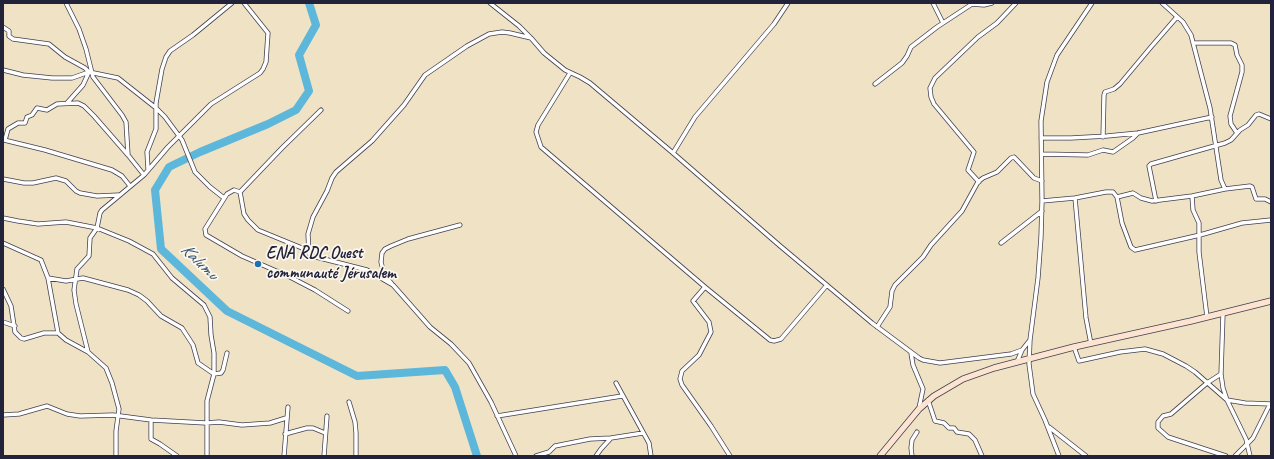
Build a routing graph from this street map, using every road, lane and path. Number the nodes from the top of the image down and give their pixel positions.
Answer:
1 (66, 3) edge
2 (232, 3) edge
3 (244, 3) edge
4 (490, 3) edge
5 (788, 3) edge
6 (932, 3) edge
7 (992, 3) edge
8 (1016, 3) edge
9 (1092, 3) edge
10 (1162, 3) edge
11 (966, 5) edge
12 (1177, 17) junction
13 (943, 23) junction
14 (3, 27) edge
15 (530, 38) junction
16 (1194, 43) junction
17 (3, 70) edge
18 (90, 72) junction
19 (570, 73) junction
20 (875, 84) dead end
21 (67, 103) junction
22 (156, 108) junction
23 (321, 110) dead end
24 (1212, 116) junction
25 (1271, 119) edge
26 (1138, 133) junction
27 (1237, 133) junction
28 (179, 135) junction
29 (1103, 137) junction
30 (1041, 138) junction
31 (4, 140) edge
32 (1217, 146) junction
33 (673, 153) junction
34 (1042, 154) junction
35 (128, 156) junction
36 (148, 169) junction
37 (144, 175) junction
38 (3, 179) edge
39 (1042, 181) junction
40 (979, 182) junction
41 (130, 186) junction
42 (1225, 189) junction
43 (240, 192) junction
44 (119, 195) junction
45 (1192, 196) junction
46 (1117, 197) junction
47 (224, 198) junction
48 (1075, 198) junction
49 (1042, 201) junction
50 (1156, 201) junction
51 (1271, 202) edge
52 (1042, 211) junction
53 (3, 218) edge
54 (1271, 220) edge
55 (460, 225) dead end
56 (97, 228) junction
57 (1200, 236) junction
58 (3, 243) edge
59 (1001, 243) dead end
60 (309, 254) junction
61 (48, 278) junction
62 (76, 279) junction
63 (393, 285) junction
64 (826, 285) junction
65 (705, 287) junction
66 (3, 289) edge
67 (1271, 302) edge
68 (348, 311) dead end
69 (1223, 314) junction
70 (1207, 317) junction
71 (3, 322) edge
72 (14, 326) junction
73 (877, 327) junction
74 (58, 333) junction
75 (1030, 340) junction
76 (1091, 344) junction
77 (1074, 347) junction
78 (1022, 350) junction
79 (88, 352) junction
80 (227, 353) dead end
81 (911, 353) junction
82 (1029, 359) junction
83 (1017, 362) junction
84 (214, 374) junction
85 (1221, 374) junction
86 (616, 383) dead end
87 (1207, 383) junction
88 (622, 396) junction
89 (928, 400) junction
90 (1226, 400) junction
91 (349, 402) dead end
92 (1270, 404) edge
93 (288, 407) dead end
94 (919, 409) junction
95 (119, 415) junction
96 (3, 416) edge
97 (326, 416) dead end
98 (498, 416) junction
99 (286, 418) junction
100 (151, 420) junction
101 (206, 423) junction
102 (1048, 426) junction
103 (917, 432) dead end
104 (325, 433) junction
105 (643, 433) junction
106 (285, 434) junction
107 (612, 438) junction
108 (1248, 445) junction
109 (116, 456) edge
110 (177, 456) edge
111 (207, 456) edge
112 (284, 456) edge
113 (324, 456) edge
114 (356, 456) edge
115 (516, 456) edge
116 (536, 456) edge
117 (596, 456) edge
118 (652, 456) edge
119 (730, 456) edge
120 (880, 456) edge
121 (912, 456) edge
122 (982, 456) edge
123 (1058, 456) edge
124 (1086, 456) edge
125 (1226, 456) edge
126 (1235, 456) edge
127 (1250, 456) edge

1 - 18 street
2 - 22 street
3 - 28 street
4 - 15 street
5 - 33 street
6 - 13 street
7 - 11 street
8 - 40 street
9 - 30 street
10 - 12 street
11 - 13 street
12 - 16 street
12 - 29 street
13 - 20 street
14 - 18 street
15 - 19 street
15 - 60 street
16 - 24 street
16 - 27 street
17 - 18 street
18 - 21 street
18 - 22 street
18 - 35 street
19 - 33 street
19 - 65 street
21 - 31 street
21 - 35 street
22 - 28 street
22 - 36 street
23 - 43 street
24 - 26 street
24 - 32 street
25 - 27 street
26 - 29 street
26 - 34 street
27 - 32 street
28 - 36 street
28 - 47 street
29 - 30 street
30 - 34 street
31 - 41 street
32 - 42 street
32 - 50 street
33 - 64 street
34 - 39 street
35 - 37 street
36 - 37 street
37 - 41 street
38 - 44 street
39 - 40 street
39 - 49 street
40 - 73 street
41 - 44 street
42 - 45 street
42 - 51 street
43 - 47 street
43 - 60 street
44 - 56 street
45 - 50 street
45 - 57 street
46 - 48 street
46 - 50 street
46 - 57 street
47 - 68 street
48 - 49 street
48 - 76 street
49 - 52 street
52 - 59 street
52 - 75 street
53 - 56 street
54 - 57 street
55 - 63 street
56 - 62 street
56 - 84 street
57 - 70 street
58 - 61 street
60 - 63 street
61 - 62 street
61 - 74 street
62 - 79 street
62 - 84 street
63 - 98 street
64 - 65 street
64 - 73 street
65 - 119 street
66 - 72 street
67 - 69 street
69 - 70 street
69 - 85 street
70 - 76 street
71 - 72 street
72 - 74 street
73 - 81 street
74 - 79 street
75 - 78 street
75 - 82 street
76 - 77 street
77 - 82 street
77 - 87 street
78 - 81 street
78 - 83 street
79 - 95 street
80 - 84 street
81 - 94 street
82 - 83 street
82 - 102 street
83 - 89 street
84 - 101 street
85 - 87 street
85 - 90 street
86 - 88 street
87 - 90 street
87 - 125 street
88 - 98 street
88 - 105 street
89 - 94 street
89 - 122 street
90 - 92 street
90 - 108 street
91 - 114 street
92 - 108 street
93 - 99 street
94 - 120 street
95 - 96 street
95 - 100 street
95 - 109 street
97 - 104 street
98 - 115 street
99 - 101 street
99 - 106 street
100 - 101 street
100 - 110 street
101 - 111 street
102 - 123 street
102 - 124 street
103 - 121 street
104 - 106 street
104 - 113 street
105 - 107 street
105 - 118 street
106 - 112 street
107 - 116 street
107 - 117 street
108 - 126 street
108 - 127 street

